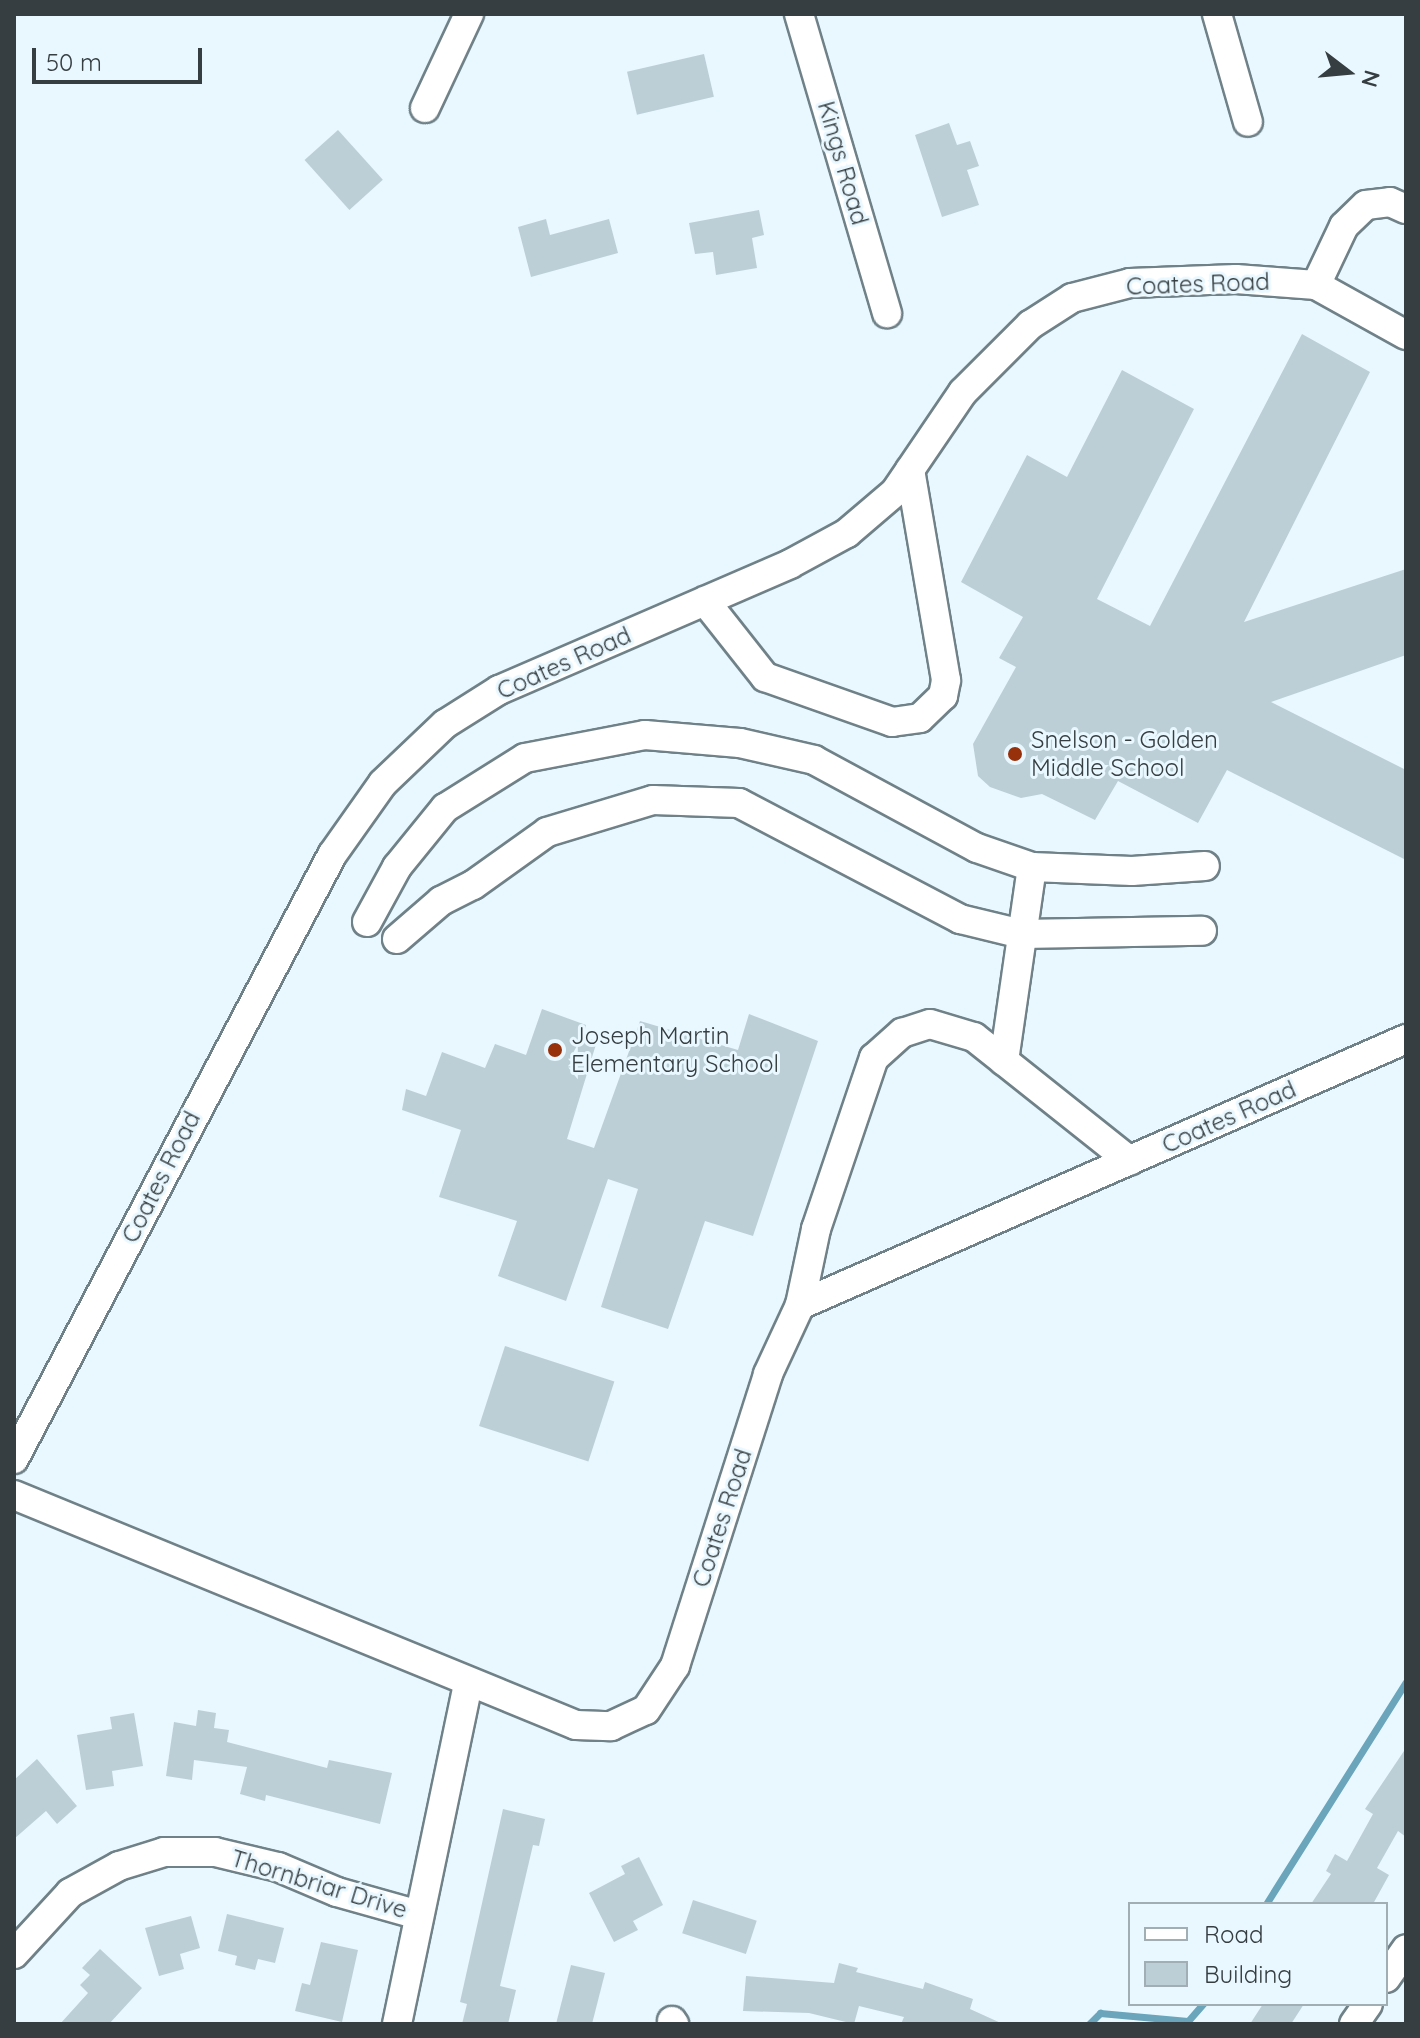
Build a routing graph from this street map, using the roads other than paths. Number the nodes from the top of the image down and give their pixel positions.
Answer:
1 (469, 14) edge
2 (799, 14) edge
3 (1217, 14) edge
4 (425, 108) dead end
5 (1248, 122) dead end
6 (1406, 209) edge
7 (1316, 285) junction
8 (887, 313) dead end
9 (1406, 335) edge
10 (910, 470) junction
11 (705, 601) junction
12 (1205, 866) dead end
13 (1032, 867) junction
14 (367, 922) dead end
15 (1202, 931) dead end
16 (1022, 934) junction
17 (397, 939) dead end
18 (1406, 1039) edge
19 (1004, 1061) junction
20 (1130, 1161) junction
21 (800, 1305) junction
22 (14, 1459) edge
23 (14, 1495) edge
24 (468, 1683) junction
25 (419, 1915) junction
26 (1406, 1949) edge
27 (14, 1954) edge
28 (1388, 1975) edge
29 (1367, 2006) edge
30 (397, 2024) edge
31 (1354, 2024) edge

1 - 4 street
2 - 8 street, Kings Road
3 - 5 street
6 - 7 street
7 - 9 street, Coates Road
7 - 10 street, Coates Road
10 - 11 street, Coates Road
10 - 11 street
11 - 22 street, Coates Road
12 - 13 street
13 - 14 street
13 - 16 street
15 - 16 street
16 - 17 street
16 - 19 street
18 - 20 street, Coates Road
19 - 20 street
19 - 21 street
20 - 21 street, Coates Road
21 - 24 street, Coates Road
23 - 24 street, Coates Road
24 - 25 street
25 - 27 street, Thornbriar Drive
25 - 30 street
26 - 28 street
29 - 31 street

